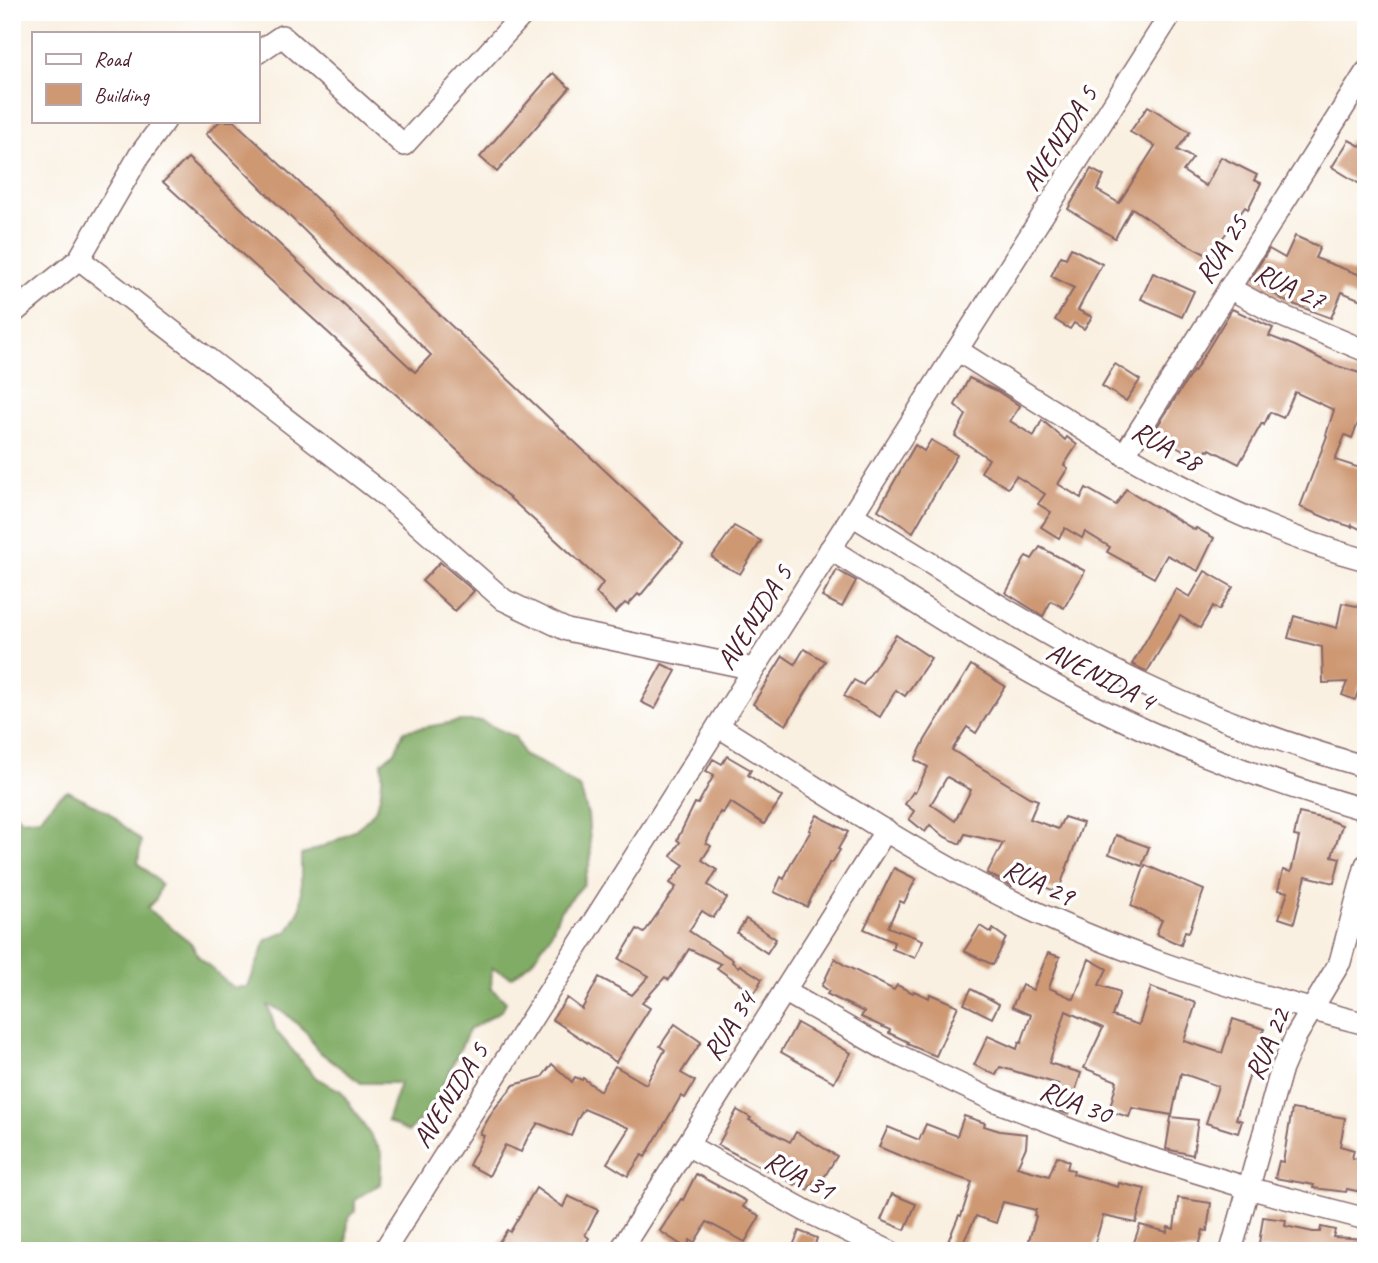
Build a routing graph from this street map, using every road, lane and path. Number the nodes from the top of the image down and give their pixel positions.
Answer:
1 (525, 12) edge
2 (1172, 12) edge
3 (259, 52) edge
4 (1366, 72) edge
5 (164, 122) edge
6 (79, 259) junction
7 (1229, 288) junction
8 (12, 314) edge
9 (957, 350) junction
10 (1366, 351) edge
11 (1124, 455) junction
12 (852, 514) junction
13 (830, 550) junction
14 (1366, 560) edge
15 (754, 669) junction
16 (718, 726) junction
17 (1366, 767) edge
18 (1366, 810) edge
19 (886, 830) junction
20 (1366, 865) edge
21 (784, 991) junction
22 (1312, 1010) junction
23 (1366, 1024) edge
24 (687, 1145) junction
25 (1248, 1188) junction
26 (1366, 1219) edge
27 (384, 1251) edge
28 (620, 1251) edge
29 (889, 1251) edge
30 (1231, 1251) edge

1 - 3 street
2 - 9 street, AVENIDA 5
4 - 7 street, RUA 25
5 - 6 street
6 - 8 street
6 - 15 street
7 - 10 street, RUA 27
7 - 11 street, RUA 25
9 - 11 street, RUA 28
9 - 12 street, AVENIDA 5
11 - 14 street, RUA 28
12 - 13 street, AVENIDA 5
12 - 17 street, AVENIDA 4
13 - 15 street, AVENIDA 5
13 - 18 street, AVENIDA 4
15 - 16 street, AVENIDA 5
16 - 19 street, RUA 29
16 - 27 street, AVENIDA 5
19 - 21 street, RUA 34
19 - 22 street, RUA 29
20 - 22 street, RUA 22
21 - 24 street, RUA 34
21 - 25 street, RUA 30
22 - 23 street, RUA 29
22 - 25 street, RUA 22
24 - 28 street, RUA 34
24 - 29 street, RUA 31
25 - 26 street, RUA 30
25 - 30 street, RUA 22

